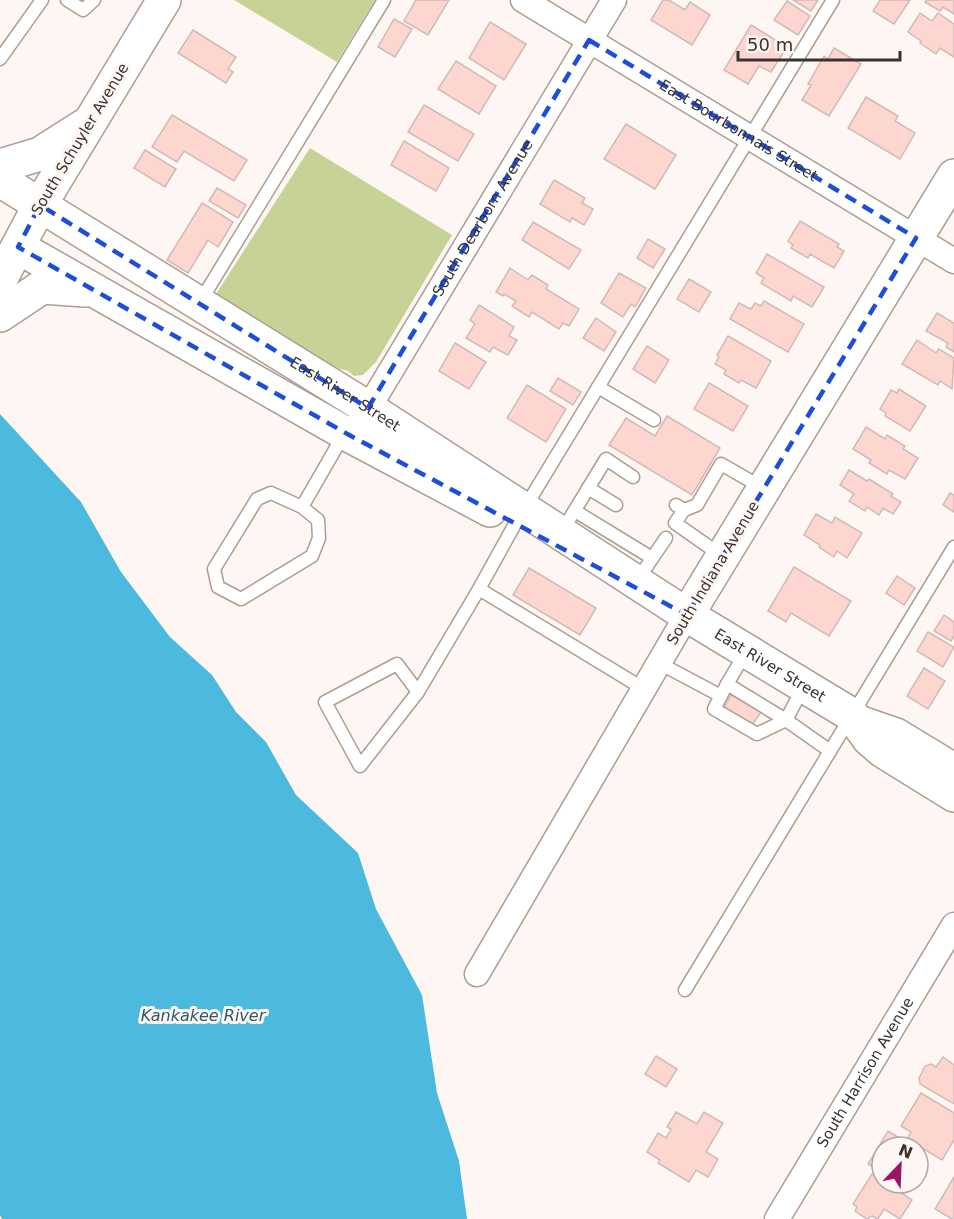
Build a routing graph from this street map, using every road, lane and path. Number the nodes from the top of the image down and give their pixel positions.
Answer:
1 (42, 0) edge
2 (67, 0) edge
3 (94, 0) edge
4 (164, 0) edge
5 (384, 0) edge
6 (523, 0) edge
7 (614, 0) edge
8 (833, 0) edge
9 (590, 40) junction
10 (0, 59) edge
11 (90, 122) junction
12 (750, 137) junction
13 (0, 166) edge
14 (954, 176) edge
15 (0, 180) edge
16 (40, 205) junction
17 (916, 238) junction
18 (9, 242) edge
19 (954, 261) edge
20 (0, 280) edge
21 (95, 291) junction
22 (199, 303) junction
23 (0, 315) edge
24 (598, 387) junction
25 (368, 408) junction
26 (654, 420) dead end
27 (348, 434) junction
28 (633, 477) dead end
29 (588, 488) junction
30 (764, 489) junction
31 (616, 505) dead end
32 (302, 507) junction
33 (520, 516) junction
34 (568, 522) junction
35 (675, 523) junction
36 (954, 547) edge
37 (723, 557) junction
38 (644, 570) junction
39 (479, 589) junction
40 (687, 615) junction
41 (746, 651) junction
42 (659, 663) junction
43 (727, 684) junction
44 (804, 686) junction
45 (644, 689) junction
46 (418, 692) junction
47 (721, 696) junction
48 (852, 715) junction
49 (786, 720) junction
50 (830, 751) junction
51 (954, 765) edge
52 (954, 795) edge
53 (954, 925) edge
54 (477, 974) dead end
55 (685, 990) dead end
56 (777, 1219) edge

1 - 10 lane
2 - 3 lane
4 - 11 main road, South Schuyler Avenue
5 - 22 lane
6 - 9 street, East Bourbonnais Street
7 - 9 street, South Dearborn Avenue
8 - 12 lane
9 - 12 street, East Bourbonnais Street
9 - 25 street, South Dearborn Avenue
11 - 13 main road
11 - 16 main road, South Schuyler Avenue
12 - 17 street, East Bourbonnais Street
12 - 24 lane
14 - 17 main road, South Indiana Avenue
15 - 16 main road, East River Street
16 - 18 main road, South Schuyler Avenue
16 - 22 main road, East River Street
17 - 19 street, East Bourbonnais Street
17 - 30 main road, South Indiana Avenue
18 - 20 main road, South Schuyler Avenue
18 - 21 main road, East River Street
21 - 23 main road
21 - 27 main road, East River Street
22 - 25 main road, East River Street
24 - 26 lane
24 - 33 lane
25 - 27 street, South Dearborn Avenue
25 - 33 main road, East River Street
27 - 32 lane
27 - 33 main road, East River Street
28 - 29 lane
29 - 31 lane
29 - 34 lane
30 - 35 lane
30 - 37 main road, South Indiana Avenue
32 - 32 lane
33 - 34 main road, East River Street
33 - 39 lane
33 - 40 main road, East River Street
34 - 38 main road, East River Street
35 - 37 lane
35 - 38 lane
36 - 48 lane
37 - 40 main road, South Indiana Avenue
38 - 40 main road, East River Street
39 - 45 lane
39 - 46 lane
40 - 41 main road, East River Street
40 - 42 street, South Indiana Avenue
41 - 43 lane
41 - 44 main road, East River Street
42 - 45 street, South Indiana Avenue
42 - 47 lane
43 - 47 lane
43 - 49 lane
44 - 48 main road, East River Street
44 - 49 lane
45 - 54 street, South Indiana Avenue
46 - 46 lane
47 - 49 lane
48 - 50 lane
48 - 51 street, East River Street
48 - 52 main road, East River Street
49 - 50 lane
50 - 55 lane
53 - 56 street, South Harrison Avenue

